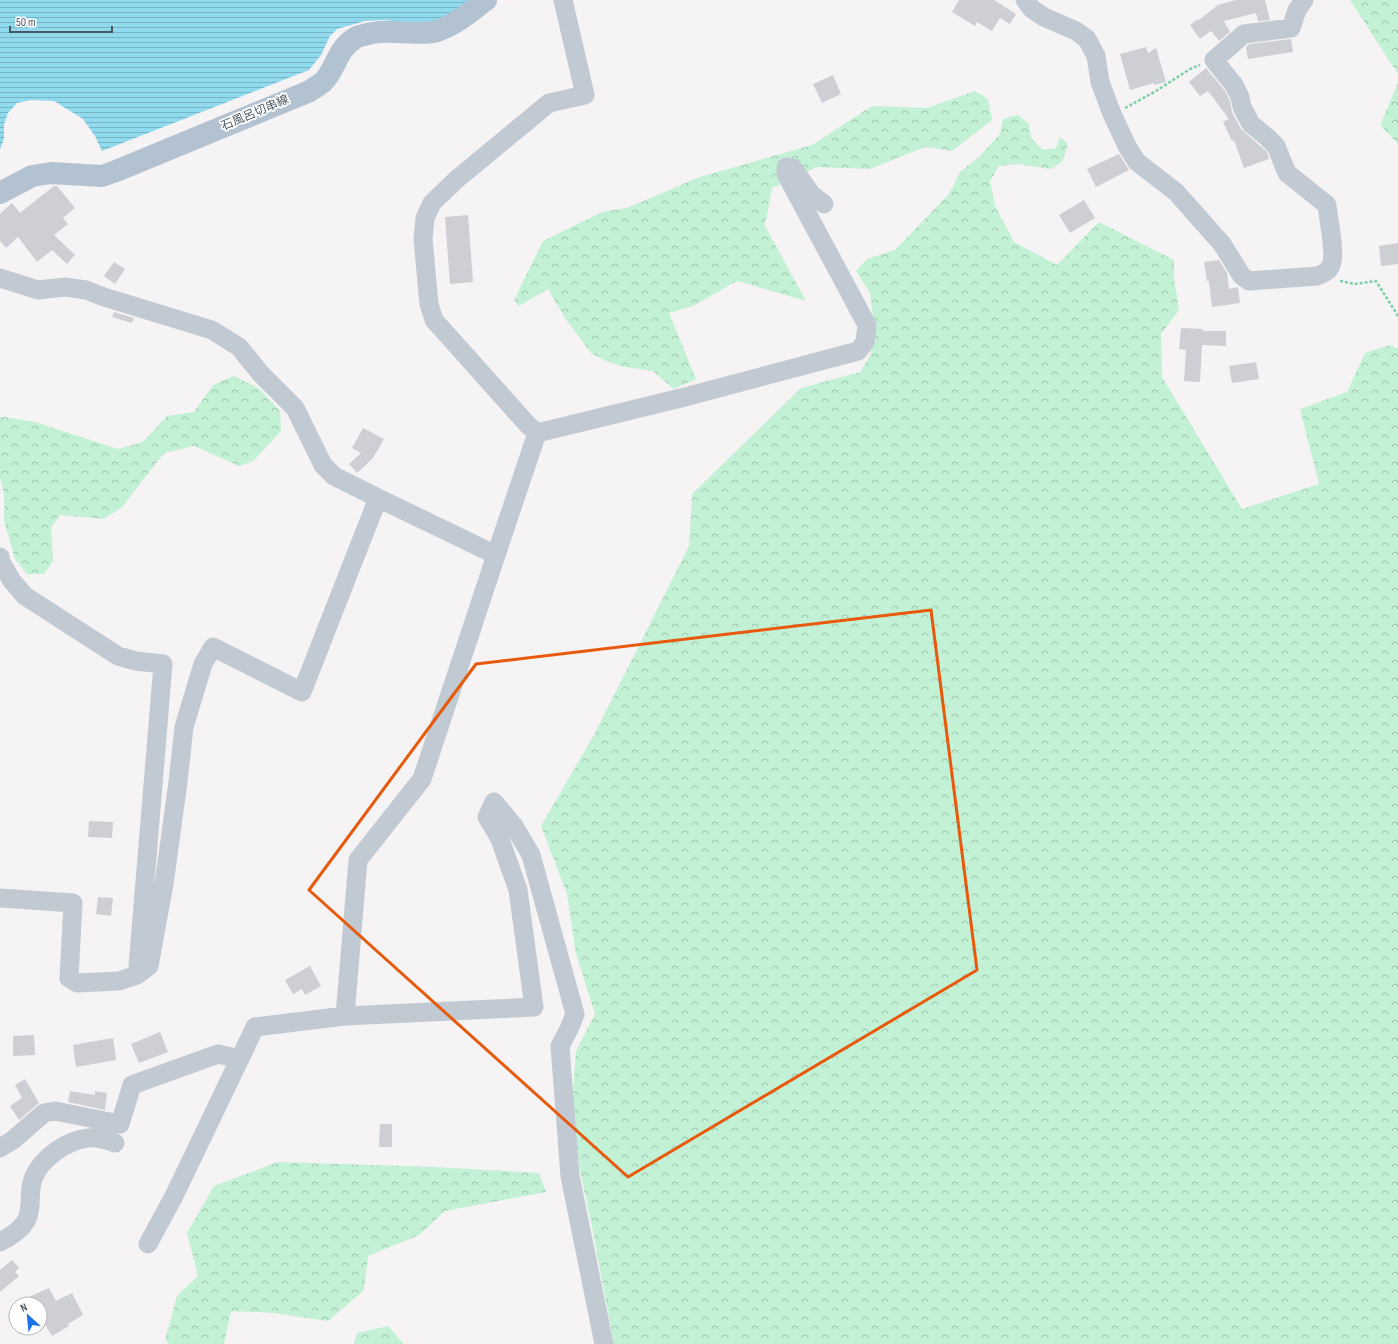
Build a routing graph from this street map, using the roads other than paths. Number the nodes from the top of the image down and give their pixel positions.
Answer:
1 (486, 0) edge
2 (563, 0) edge
3 (1025, 0) edge
4 (1304, 0) edge
5 (0, 193) edge
6 (824, 204) dead end
7 (0, 278) edge
8 (537, 433) junction
9 (378, 498) junction
10 (496, 555) junction
11 (0, 557) edge
12 (0, 898) edge
13 (137, 975) junction
14 (345, 1016) junction
15 (240, 1059) junction
16 (115, 1143) dead end
17 (0, 1148) edge
18 (0, 1242) edge
19 (148, 1244) dead end
20 (604, 1344) edge

1 - 5 main road, 石風呂切串線
2 - 8 street
3 - 4 street
6 - 8 street
7 - 9 street
8 - 10 street
9 - 10 street
9 - 13 street
10 - 14 street
11 - 13 street
12 - 13 street
14 - 15 street
14 - 20 street
15 - 17 street
15 - 19 street
16 - 18 street

